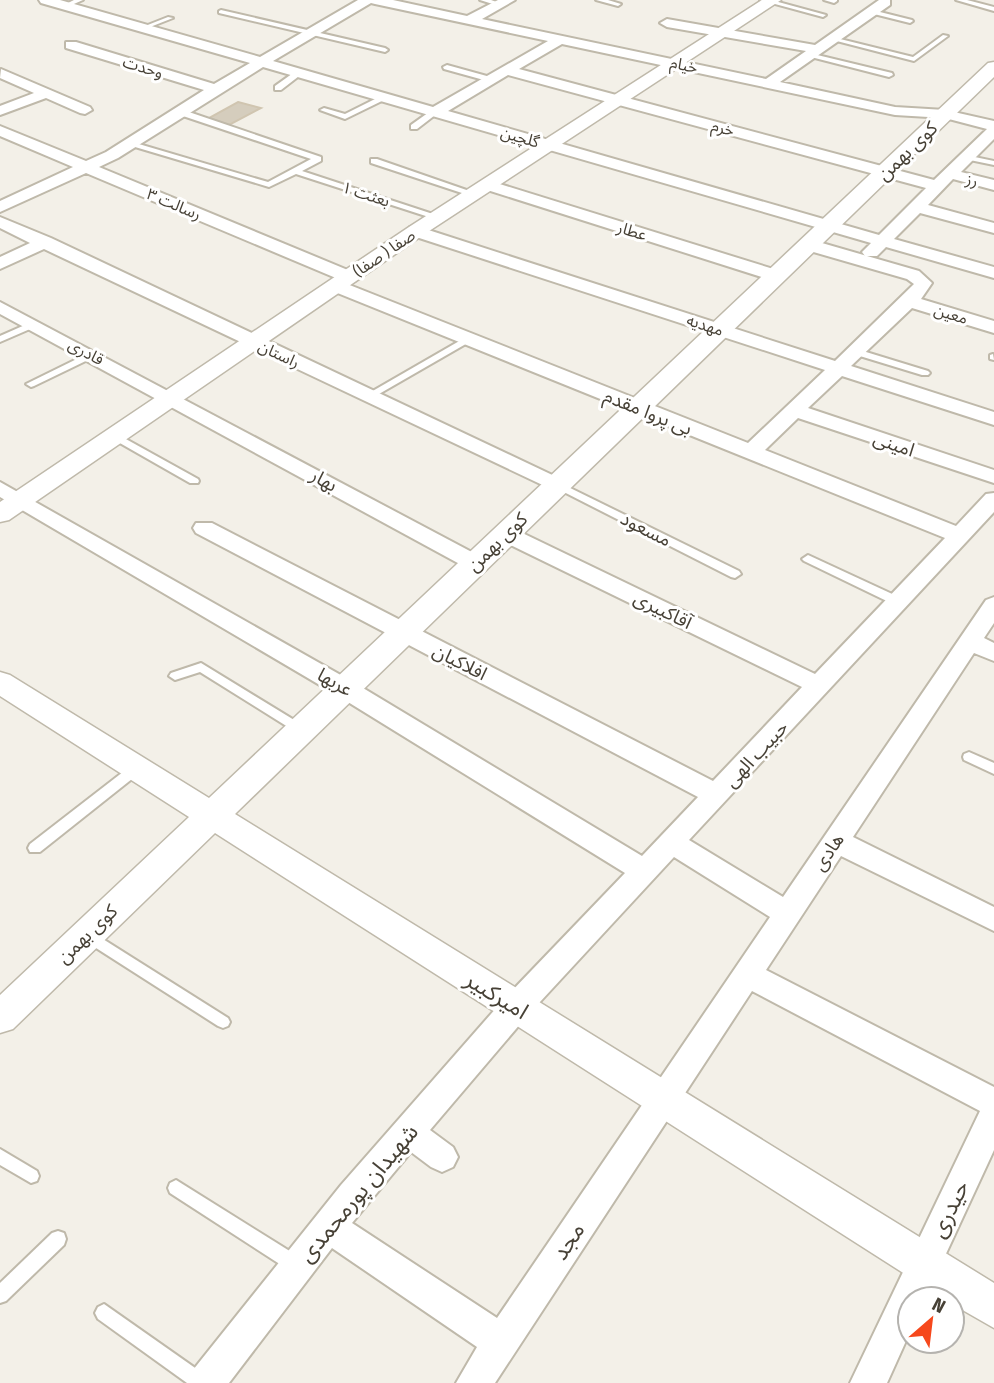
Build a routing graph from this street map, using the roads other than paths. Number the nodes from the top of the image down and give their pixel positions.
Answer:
1 (46, 0) edge
2 (367, 0) edge
3 (374, 0) edge
4 (483, 0) edge
5 (599, 0) edge
6 (959, 0) edge
7 (769, 1) edge
8 (504, 2) edge
9 (885, 2) dead end
10 (72, 3) edge
11 (618, 4) dead end
12 (994, 9) edge
13 (221, 12) dead end
14 (872, 12) junction
15 (822, 15) dead end
16 (170, 18) dead end
17 (469, 20) junction
18 (910, 21) dead end
19 (667, 23) dead end
20 (143, 28) junction
21 (311, 33) junction
22 (723, 33) junction
23 (945, 36) dead end
24 (561, 39) junction
25 (832, 39) junction
26 (71, 45) dead end
27 (385, 50) dead end
28 (93, 51) junction
29 (813, 52) junction
30 (260, 62) junction
31 (675, 63) junction
32 (994, 66) edge
33 (447, 67) dead end
34 (508, 71) junction
35 (1, 73) edge
36 (299, 73) junction
37 (889, 75) dead end
38 (491, 80) junction
39 (768, 83) junction
40 (278, 88) dead end
41 (216, 89) junction
42 (47, 93) junction
43 (384, 98) junction
44 (619, 100) junction
45 (85, 110) dead end
46 (324, 110) dead end
47 (0, 111) edge
48 (180, 111) junction
49 (435, 112) junction
50 (945, 114) junction
51 (414, 127) dead end
52 (994, 128) edge
53 (0, 131) edge
54 (129, 144) junction
55 (549, 145) junction
56 (968, 157) junction
57 (374, 161) dead end
58 (994, 163) edge
59 (87, 168) junction
60 (295, 171) junction
61 (886, 171) junction
62 (951, 174) junction
63 (994, 185) edge
64 (938, 186) junction
65 (480, 190) junction
66 (0, 207) edge
67 (916, 207) junction
68 (438, 218) junction
69 (0, 222) edge
70 (828, 226) junction
71 (994, 228) edge
72 (416, 231) junction
73 (880, 241) junction
74 (45, 242) junction
75 (809, 245) junction
76 (864, 261) junction
77 (0, 264) edge
78 (994, 274) edge
79 (776, 276) junction
80 (342, 282) junction
81 (908, 301) junction
82 (0, 307) edge
83 (34, 324) junction
84 (994, 327) edge
85 (720, 330) junction
86 (0, 339) edge
87 (468, 339) junction
88 (254, 342) junction
89 (853, 351) junction
90 (91, 355) junction
91 (836, 368) junction
92 (925, 373) dead end
93 (31, 384) dead end
94 (369, 396) junction
95 (172, 397) junction
96 (638, 408) junction
97 (793, 410) junction
98 (994, 419) edge
99 (116, 436) junction
100 (751, 452) junction
101 (994, 477) edge
102 (194, 481) dead end
103 (558, 485) junction
104 (994, 499) edge
105 (7, 501) edge
106 (204, 528) dead end
107 (506, 534) junction
108 (961, 536) junction
109 (808, 559) dead end
110 (475, 563) junction
111 (735, 574) dead end
112 (899, 602) junction
113 (994, 605) edge
114 (402, 633) junction
115 (982, 647) edge
116 (175, 676) dead end
117 (0, 682) edge
118 (820, 686) junction
119 (344, 688) junction
120 (300, 729) junction
121 (969, 757) dead end
122 (137, 768) junction
123 (994, 769) edge
124 (717, 795) junction
125 (211, 814) junction
126 (836, 841) junction
127 (672, 843) junction
128 (36, 848) dead end
129 (645, 871) junction
130 (787, 913) junction
131 (994, 920) edge
132 (87, 934) junction
133 (746, 974) junction
134 (516, 1007) junction
135 (0, 1018) edge
136 (223, 1022) dead end
137 (662, 1099) junction
138 (992, 1122) edge
139 (408, 1132) junction
140 (0, 1156) edge
141 (442, 1157) dead end
142 (31, 1176) dead end
143 (176, 1188) dead end
144 (329, 1227) junction
145 (58, 1238) dead end
146 (923, 1264) junction
147 (298, 1266) junction
148 (0, 1295) edge
149 (994, 1307) edge
150 (104, 1313) dead end
151 (501, 1342) junction
152 (204, 1383) edge
153 (474, 1383) edge
154 (868, 1383) edge

1 - 10 street, گلچین
2 - 21 street
3 - 17 street, خیام
4 - 8 lane
5 - 11 lane
6 - 12 lane
7 - 15 lane
7 - 22 street, صفا ( صفا)
8 - 17 street
9 - 14 street
10 - 20 street, گلچین
13 - 21 lane
14 - 18 lane
14 - 25 street
16 - 20 lane
17 - 24 street, خیام
19 - 22 street
20 - 28 street
20 - 30 street, گلچین
21 - 27 lane
21 - 30 street
22 - 29 street
22 - 31 street, صفا ( صفا)
23 - 25 lane
24 - 31 street, خیام
24 - 34 street
25 - 29 street
26 - 28 street, وحدت
28 - 41 street, وحدت
29 - 37 lane
29 - 39 street
30 - 36 street, گلچین
30 - 41 street
31 - 39 street, خیام
31 - 44 street, صفا ( صفا)
32 - 50 street, کوی بهمن
33 - 38 lane
34 - 38 street
34 - 44 street, خرم
35 - 42 street
36 - 40 lane
36 - 43 street, گلچین
38 - 49 street
39 - 50 street, خیام
41 - 48 street
42 - 45 street
42 - 47 street
43 - 46 lane
43 - 49 street, گلچین
44 - 55 street, صفا ( صفا)
44 - 61 street, خرم
48 - 54 street
48 - 60 lane
49 - 51 lane
49 - 55 street, گلچین
50 - 52 street, خیام
50 - 61 street, کوی بهمن
52 - 56 street
53 - 59 street, رسالت ۳
54 - 59 street
54 - 60 lane
55 - 65 street, صفا ( صفا)
55 - 70 street, گلچین
56 - 58 lane
56 - 62 street
57 - 65 lane
59 - 66 street
59 - 80 street, رسالت ۳
60 - 68 lane, بعثت ۱
61 - 64 street, خرم
61 - 70 street, کوی بهمن
62 - 63 street, رز
62 - 64 street
64 - 67 street
65 - 68 street, صفا ( صفا)
65 - 79 street, عطار
67 - 71 street
67 - 73 street
68 - 72 street, صفا ( صفا)
69 - 74 street, راستان
70 - 73 street, گلچین
70 - 75 street, کوی بهمن
72 - 80 street, صفا ( صفا)
72 - 85 street, مهدیه
73 - 76 street
73 - 78 street, گلچین
74 - 77 street
74 - 88 street, راستان
75 - 76 street
75 - 79 street, کوی بهمن
76 - 81 street
79 - 85 street, کوی بهمن
80 - 87 street, بی پروا مقدم
80 - 88 street, صفا ( صفا)
81 - 84 street, معین
81 - 89 street
82 - 83 street, قادری
83 - 86 lane
83 - 90 street, قادری
85 - 91 street, مهدیه
85 - 96 street, کوی بهمن
87 - 94 lane
87 - 96 street, بی پروا مقدم
88 - 94 street, راستان
88 - 95 street, صفا ( صفا)
89 - 91 street
89 - 92 lane
90 - 93 lane
90 - 95 street, قادری
91 - 97 street
91 - 98 street, مهدیه
94 - 103 street, راستان
95 - 99 street, صفا ( صفا)
95 - 110 street, بهار
96 - 100 street, بی پروا مقدم
96 - 103 street, کوی بهمن
97 - 100 street
97 - 101 street, امینی
99 - 102 lane
99 - 105 street, صفا ( صفا)
100 - 108 street, بی پروا مقدم
103 - 107 street, کوی بهمن
103 - 111 lane, مسعود
104 - 108 street, حبیب الهی
105 - 119 street, عربها
106 - 114 street, افلاکیان
107 - 110 street, کوی بهمن
107 - 118 street, آقاکبیری
108 - 112 street, حبیب الهی
109 - 112 lane
110 - 114 street, کوی بهمن
112 - 118 street, حبیب الهی
113 - 115 street, هادی
114 - 119 street, کوی بهمن
114 - 124 street, افلاکیان
115 - 126 street, هادی
116 - 120 lane
117 - 122 street, امیرکبیر
118 - 124 street, حبیب الهی
119 - 120 street, کوی بهمن
119 - 129 street, عربها
120 - 125 street, کوی بهمن
121 - 123 lane
122 - 125 street, امیرکبیر
122 - 128 lane
124 - 127 street, حبیب الهی
125 - 132 street, کوی بهمن
125 - 134 street, امیرکبیر
126 - 130 street, هادی
126 - 131 street
127 - 129 street, حبیب الهی
127 - 130 street
129 - 134 street, حبیب الهی
130 - 133 street, هادی
132 - 135 street, کوی بهمن
132 - 136 lane
133 - 137 street, هادی
133 - 138 street
134 - 137 street, امیرکبیر
134 - 139 street, شهیدان پورمحمدی
137 - 146 street, امیرکبیر
137 - 151 street, مجد
138 - 146 street, حیدری
139 - 141 street
139 - 144 street, شهیدان پورمحمدی
140 - 142 lane
143 - 147 lane
144 - 147 street, شهیدان پورمحمدی
144 - 151 street
145 - 148 lane
146 - 149 street, امیرکبیر
146 - 154 street, حیدری
147 - 152 street, شهیدان پورمحمدی
150 - 152 lane
151 - 153 street, مجد

